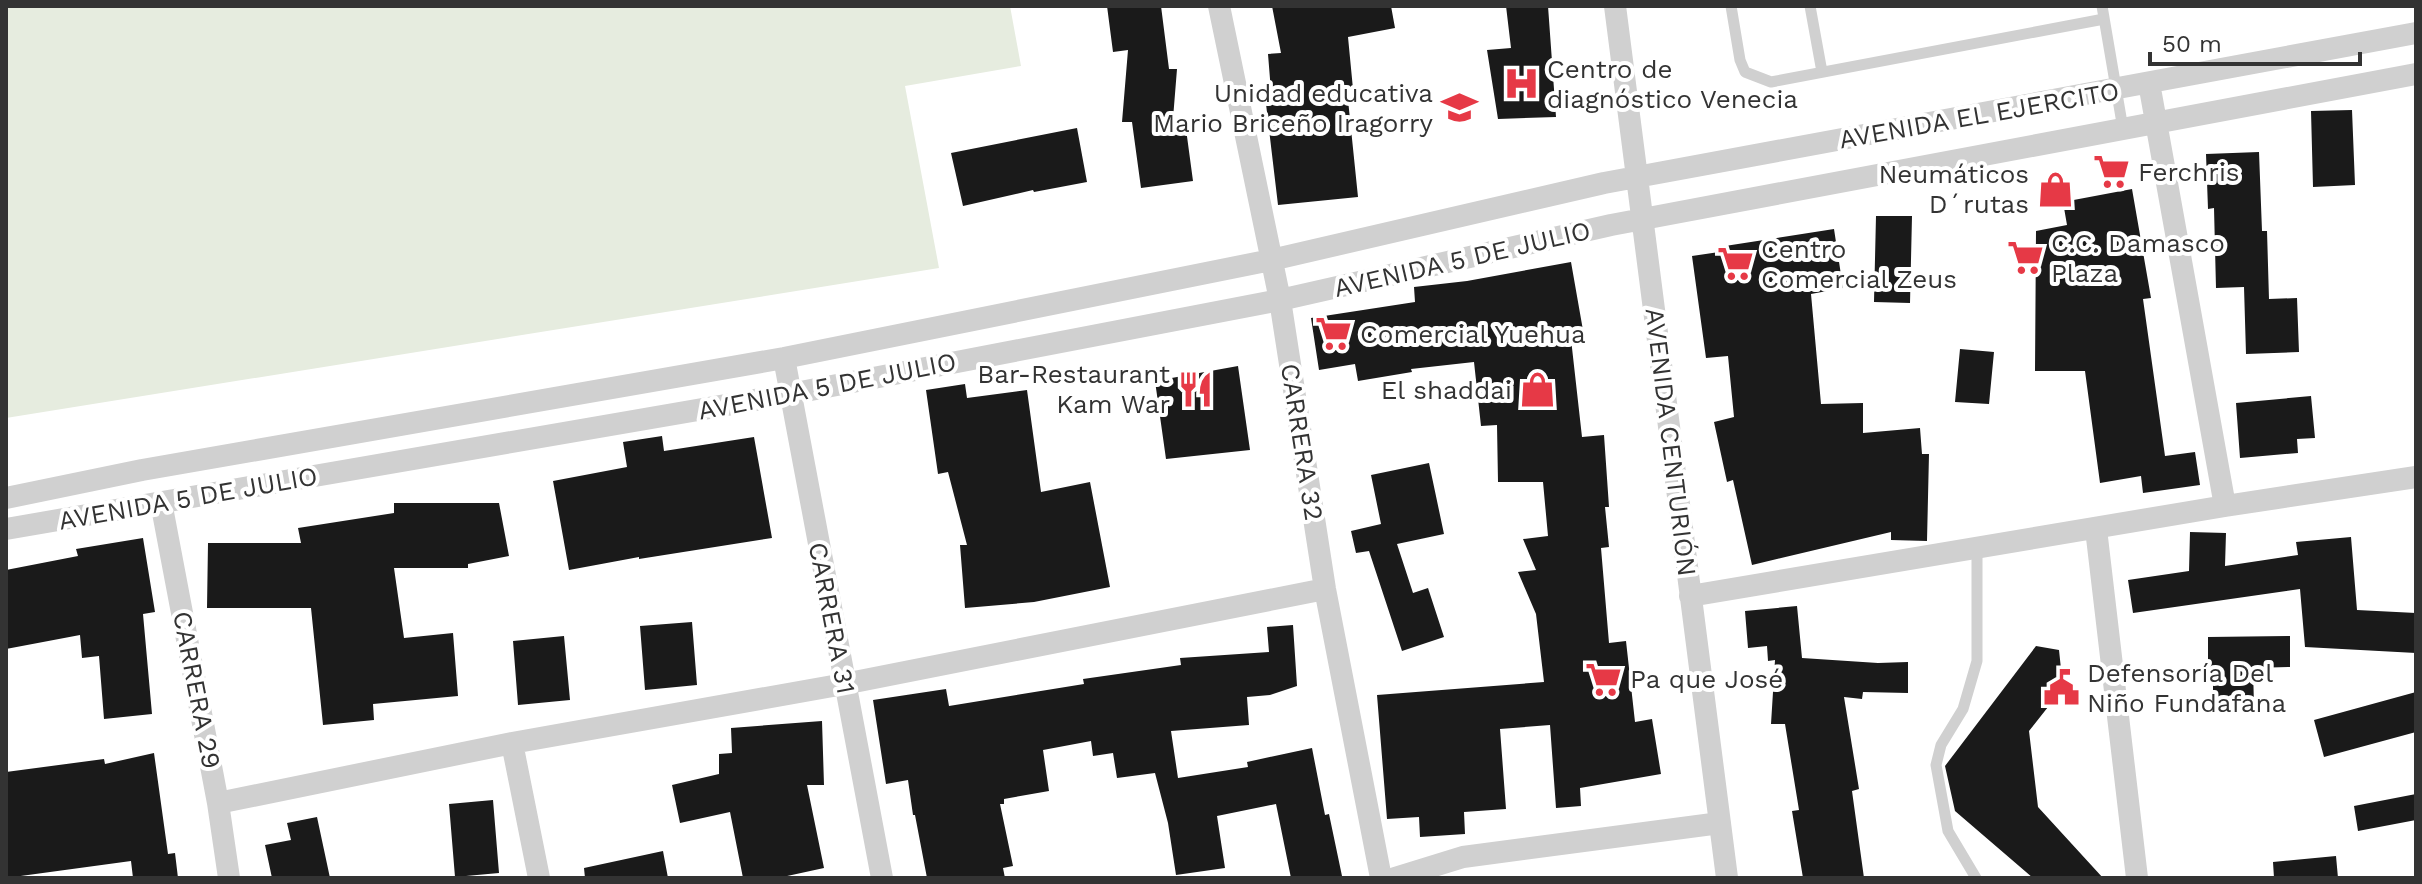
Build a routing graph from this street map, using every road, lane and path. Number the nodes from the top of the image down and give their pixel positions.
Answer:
1 (1219, 6) edge
2 (1615, 6) edge
3 (1731, 6) edge
4 (1810, 6) edge
5 (2102, 6) edge
6 (2104, 19) junction
7 (2416, 33) edge
8 (1822, 72) junction
9 (2416, 74) edge
10 (2149, 83) junction
11 (2116, 90) junction
12 (2156, 123) junction
13 (2123, 129) junction
14 (1637, 177) junction
15 (1642, 219) junction
16 (1271, 260) junction
17 (1280, 300) junction
18 (784, 358) junction
19 (790, 394) junction
20 (316, 440) junction
21 (325, 474) junction
22 (2416, 477) edge
23 (6, 498) edge
24 (161, 502) junction
25 (2225, 506) junction
26 (6, 529) edge
27 (2096, 529) junction
28 (1977, 548) junction
29 (1325, 589) junction
30 (1690, 596) junction
31 (844, 684) junction
32 (512, 743) junction
33 (218, 803) junction
34 (1720, 823) junction
35 (229, 878) edge
36 (539, 878) edge
37 (882, 878) edge
38 (1381, 878) edge
39 (1395, 878) edge
40 (1727, 878) edge
41 (1976, 878) edge
42 (2137, 878) edge

1 - 16 street, CARRERA 32
2 - 14 street, AVENIDA CENTURIÓN
3 - 8 lane
4 - 8 lane
5 - 6 lane
6 - 8 lane
6 - 11 lane
7 - 10 street, AVENIDA EL EJERCITO
9 - 12 street, AVENIDA EL EJERCITO
10 - 11 street, AVENIDA EL EJERCITO
10 - 12 street
11 - 13 lane
11 - 14 street, AVENIDA EL EJERCITO
12 - 13 street, AVENIDA EL EJERCITO
12 - 25 street
13 - 15 street, AVENIDA EL EJERCITO
14 - 15 street, AVENIDA CENTURIÓN
14 - 16 street, AVENIDA 5 DE JULIO
15 - 17 street, AVENIDA 5 DE JULIO
15 - 30 street, AVENIDA CENTURIÓN
16 - 17 street, CARRERA 32
16 - 18 street, AVENIDA 5 DE JULIO
17 - 19 street, AVENIDA 5 DE JULIO
17 - 29 street, CARRERA 32
18 - 19 street, CARRERA 31
18 - 20 street, AVENIDA 5 DE JULIO
19 - 21 street, AVENIDA 5 DE JULIO
19 - 31 street, CARRERA 31
20 - 21 street
20 - 23 street, AVENIDA 5 DE JULIO
21 - 24 street, AVENIDA 5 DE JULIO
22 - 25 street
24 - 26 street, AVENIDA 5 DE JULIO
24 - 33 street, CARRERA 29
25 - 27 street
27 - 28 street
27 - 42 street
28 - 30 street
28 - 41 lane
29 - 31 street
29 - 38 street, CARRERA 32
30 - 34 street, AVENIDA CENTURIÓN
31 - 32 street
31 - 37 street, CARRERA 31
32 - 33 street
32 - 36 street
33 - 35 street, CARRERA 29
34 - 39 street
34 - 40 street, AVENIDA CENTURIÓN

